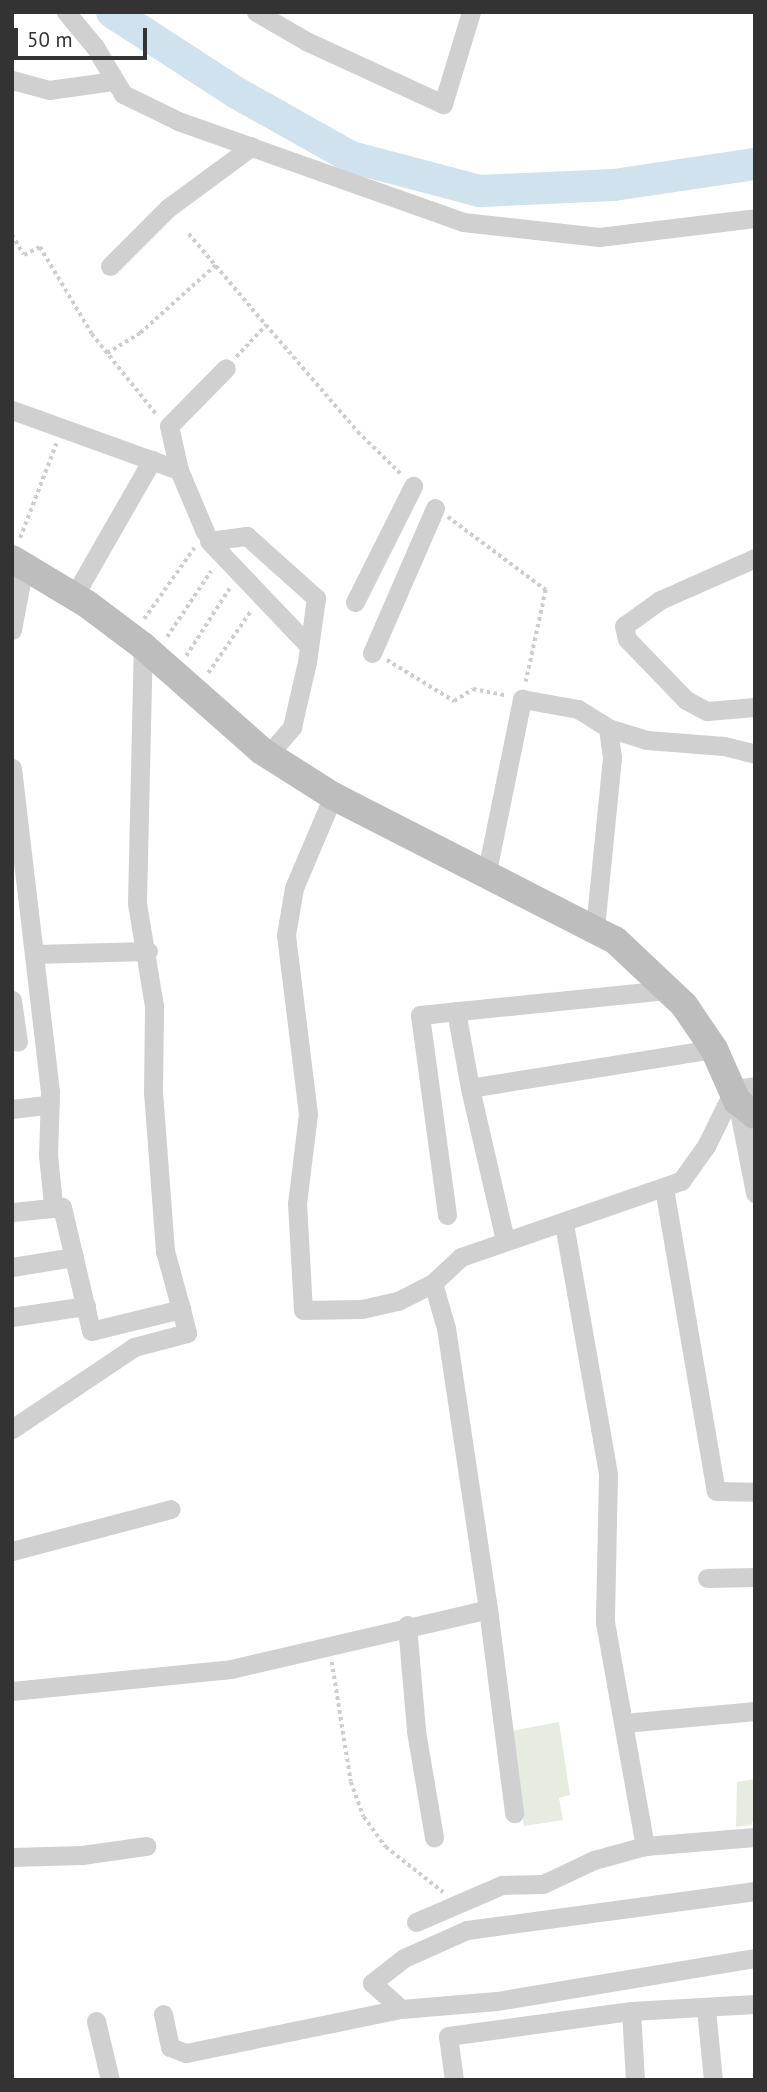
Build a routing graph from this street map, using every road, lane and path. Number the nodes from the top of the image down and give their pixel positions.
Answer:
1 (65, 12) edge
2 (256, 12) edge
3 (471, 12) edge
4 (12, 80) edge
5 (114, 80) junction
6 (252, 146) junction
7 (755, 218) edge
8 (189, 234) dead end
9 (12, 235) edge
10 (218, 263) junction
11 (110, 266) dead end
12 (266, 325) dead end
13 (107, 354) junction
14 (226, 368) dead end
15 (12, 410) edge
16 (169, 426) junction
17 (62, 428) junction
18 (152, 460) junction
19 (179, 470) junction
20 (413, 485) dead end
21 (435, 508) dead end
22 (205, 532) joint
23 (222, 554) junction
24 (18, 557) edge
25 (755, 558) edge
26 (240, 572) junction
27 (262, 594) junction
28 (74, 596) junction
29 (355, 602) dead end
30 (12, 630) edge
31 (308, 645) junction
32 (151, 653) junction
33 (373, 653) joint
34 (195, 692) junction
35 (523, 699) junction
36 (755, 707) edge
37 (608, 728) junction
38 (755, 754) edge
39 (268, 755) junction
40 (12, 768) edge
41 (333, 796) junction
42 (486, 876) junction
43 (595, 929) junction
44 (148, 951) junction
45 (35, 954) junction
46 (667, 990) junction
47 (12, 1000) edge
48 (456, 1011) junction
49 (15, 1042) edge
50 (45, 1043) junction
51 (714, 1049) junction
52 (470, 1088) junction
53 (745, 1098) edge
54 (50, 1104) junction
55 (12, 1109) edge
56 (664, 1188) junction
57 (755, 1193) edge
58 (62, 1207) junction
59 (12, 1212) edge
60 (447, 1215) dead end
61 (564, 1224) junction
62 (505, 1240) junction
63 (74, 1257) junction
64 (12, 1267) edge
65 (433, 1283) junction
66 (86, 1306) junction
67 (181, 1309) junction
68 (12, 1317) edge
69 (12, 1429) edge
70 (755, 1493) edge
71 (171, 1509) dead end
72 (12, 1551) edge
73 (755, 1577) edge
74 (706, 1578) dead end
75 (488, 1609) junction
76 (407, 1625) junction
77 (328, 1643) junction
78 (12, 1691) edge
79 (755, 1711) edge
80 (624, 1723) junction
81 (514, 1813) dead end
82 (434, 1837) dead end
83 (755, 1837) edge
84 (146, 1846) dead end
85 (645, 1846) junction
86 (12, 1857) edge
87 (755, 1891) edge
88 (476, 1896) junction
89 (416, 1922) dead end
90 (755, 1958) edge
91 (755, 2004) edge
92 (401, 2009) junction
93 (706, 2009) junction
94 (631, 2011) junction
95 (163, 2014) dead end
96 (96, 2021) dead end
97 (110, 2080) edge
98 (454, 2080) edge
99 (626, 2080) edge
100 (635, 2080) edge
101 (713, 2080) edge

1 - 5 street
2 - 3 street
4 - 5 street
5 - 6 street
6 - 7 street
6 - 11 street
8 - 10 path
9 - 13 path
10 - 12 path
10 - 13 path
13 - 16 path
14 - 16 street
15 - 17 street
16 - 19 street
17 - 18 street
17 - 24 path
18 - 19 street
18 - 28 street
19 - 22 street
20 - 29 street
21 - 33 street
22 - 32 path
23 - 26 street
23 - 31 street
23 - 32 path
24 - 28 main road
24 - 30 street
25 - 36 street
26 - 27 street
26 - 32 path
27 - 31 street
27 - 34 path
28 - 32 main road
31 - 39 street
32 - 34 main road
32 - 44 street
33 - 35 path
34 - 39 main road
35 - 37 street
35 - 42 street
37 - 38 street
37 - 43 street
39 - 41 main road
40 - 45 street
41 - 42 main road
41 - 65 street
42 - 43 main road
43 - 46 main road
44 - 45 street
44 - 67 street
45 - 50 street
46 - 48 street
46 - 51 main road
47 - 49 street
48 - 52 street
48 - 60 street
49 - 50 street
50 - 54 street
51 - 52 street
51 - 53 main road
52 - 62 street
53 - 56 street
53 - 57 street
54 - 55 street
54 - 58 street
56 - 61 street
56 - 70 street
58 - 59 street
58 - 63 street
61 - 62 street
61 - 80 street
62 - 65 street
63 - 64 street
63 - 66 street
65 - 75 street
66 - 67 street
66 - 68 street
67 - 69 street
71 - 72 street
73 - 74 street
75 - 76 street
75 - 81 street
76 - 77 street
76 - 82 street
77 - 78 street
77 - 88 path
79 - 80 street
80 - 85 street
83 - 85 street
84 - 86 street
85 - 88 street
87 - 92 street
88 - 89 street
90 - 92 street
91 - 93 street
92 - 95 street
93 - 94 street
93 - 101 street
94 - 98 street
94 - 100 street
96 - 97 street
99 - 100 street

